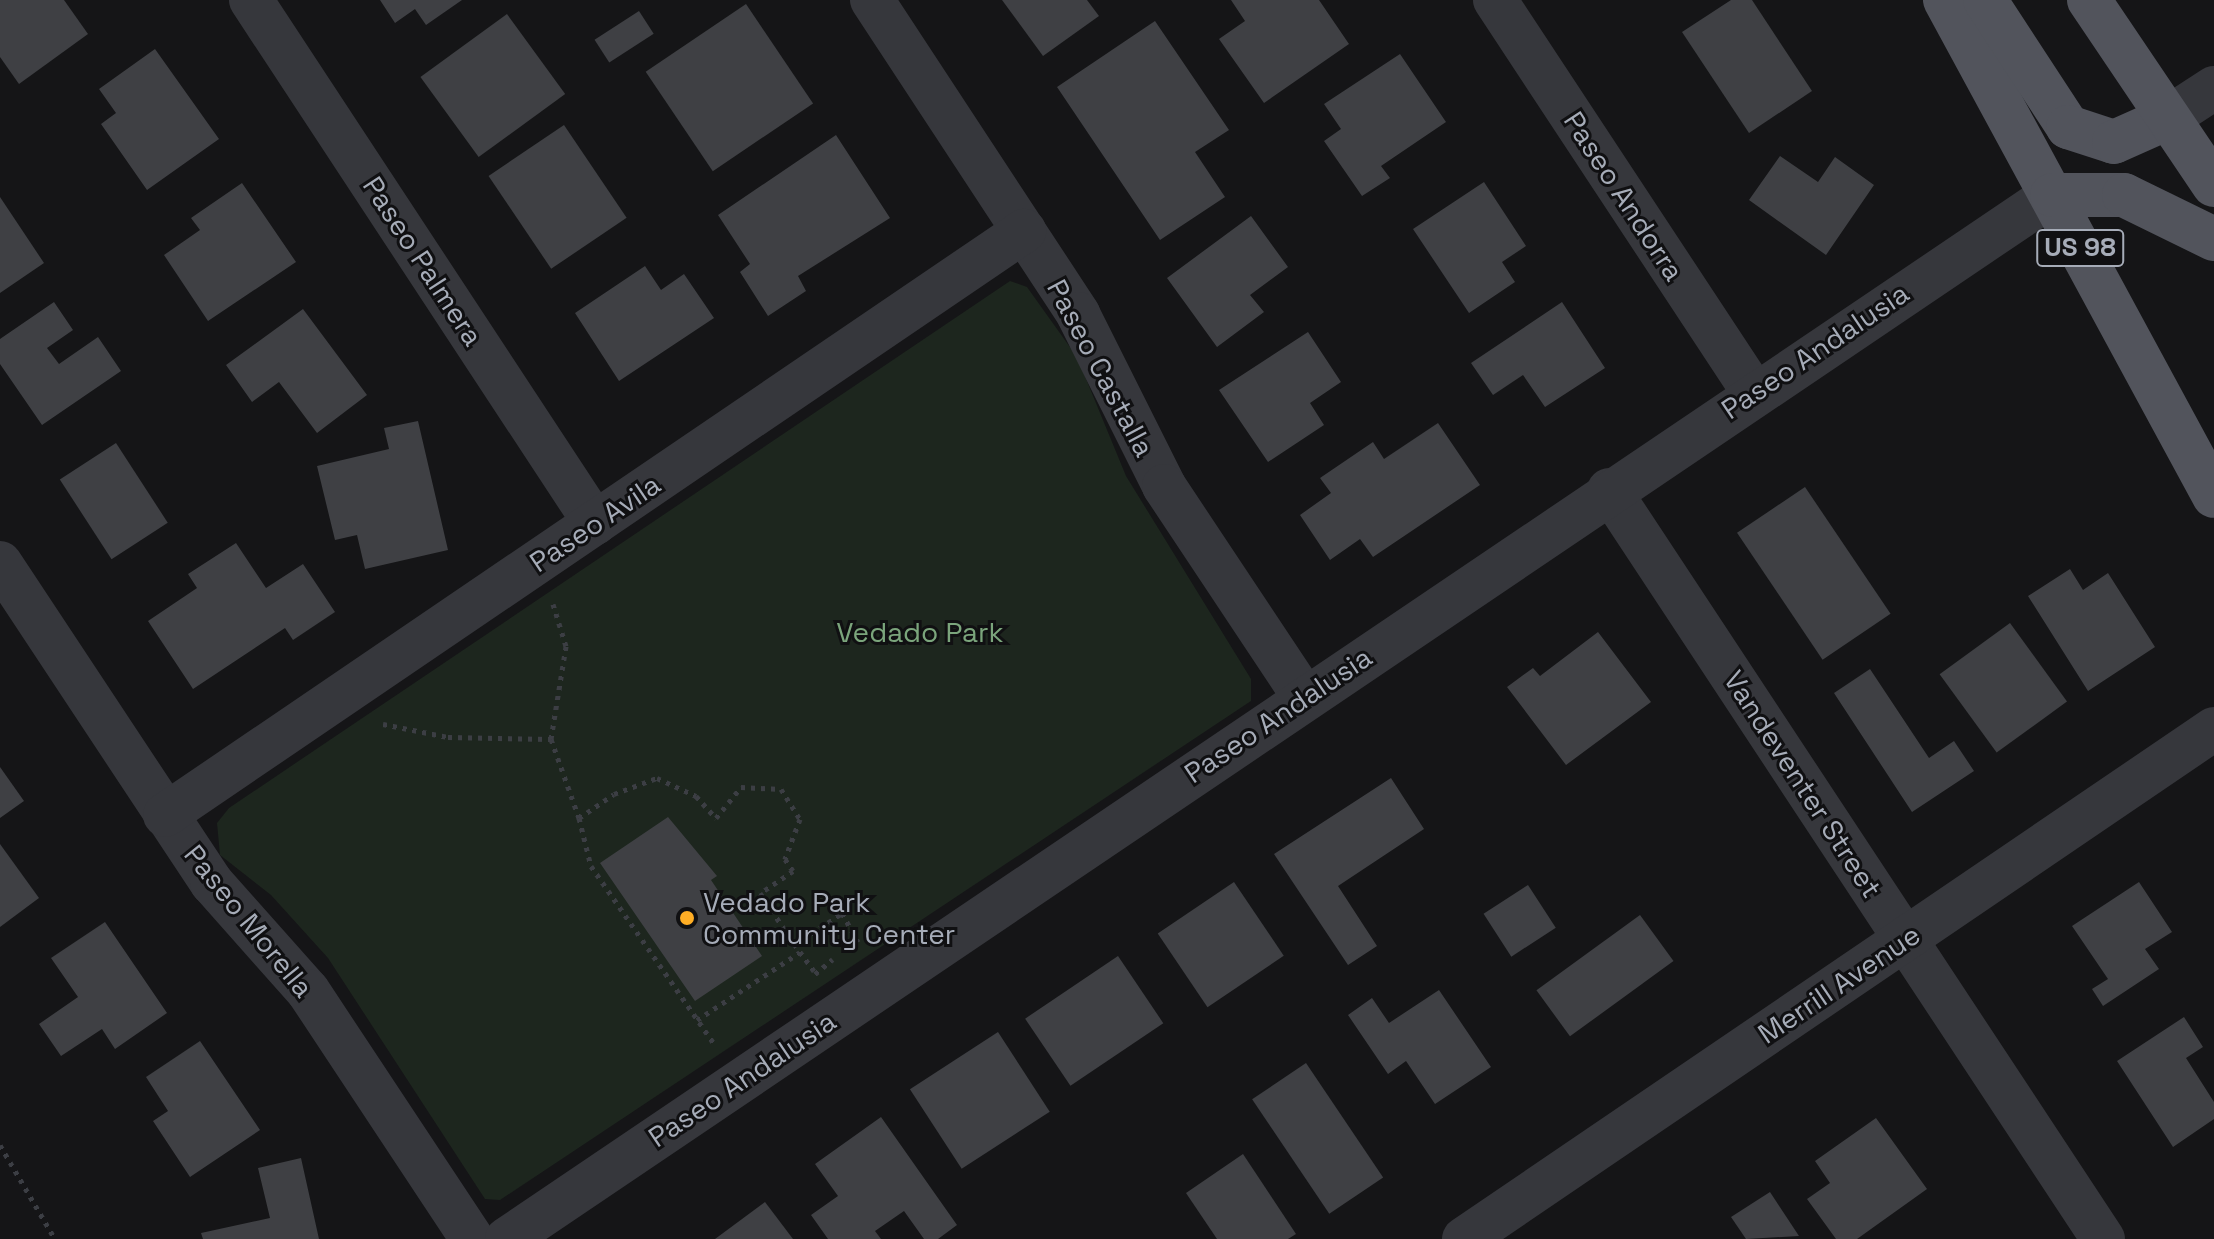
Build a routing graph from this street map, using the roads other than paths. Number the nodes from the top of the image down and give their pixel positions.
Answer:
1 (251, 0) edge
2 (872, 0) edge
3 (1495, 0) edge
4 (1945, 0) edge
5 (1985, 0) edge
6 (2089, 0) edge
7 (2214, 88) edge
8 (2168, 118) junction
9 (2214, 185) edge
10 (2052, 195) junction
11 (1024, 231) junction
12 (2214, 239) edge
13 (1753, 392) junction
14 (1609, 490) junction
15 (2214, 496) edge
16 (595, 523) junction
17 (0, 563) edge
18 (1304, 697) junction
19 (2214, 729) edge
20 (165, 815) junction
21 (1905, 939) junction
22 (472, 1239) edge
23 (507, 1239) edge
24 (1464, 1239) edge
25 (2103, 1239) edge

1 - 16 street, Paseo Palmera
2 - 11 street, Paseo Castalla
3 - 13 street, Paseo Andorra
4 - 10 main road, US 98
5 - 8 main road
6 - 8 main road
7 - 8 street
8 - 9 main road
10 - 12 main road
10 - 13 street, Paseo Andalusia
10 - 15 main road, US 98
11 - 16 street, Paseo Avila
11 - 18 street, Paseo Castalla
13 - 14 street, Paseo Andalusia
14 - 18 street, Paseo Andalusia
14 - 21 street, Vandeventer Street
16 - 20 street, Paseo Avila
17 - 20 street, Paseo Morella
18 - 23 street, Paseo Andalusia
19 - 21 street, Merrill Avenue
20 - 22 street, Paseo Morella
21 - 24 street, Merrill Avenue
21 - 25 street, Vandeventer Street

